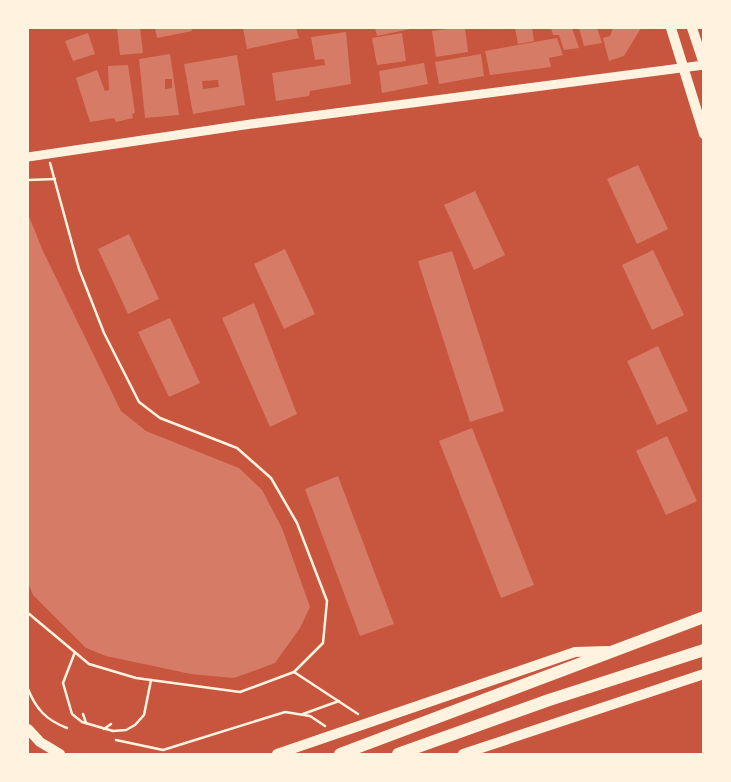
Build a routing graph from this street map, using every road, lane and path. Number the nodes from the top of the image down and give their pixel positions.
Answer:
1 (671, 28) edge
2 (692, 28) edge
3 (704, 64) edge
4 (684, 67) junction
5 (704, 134) edge
6 (48, 154) junction
7 (28, 157) edge
8 (54, 179) junction
9 (28, 180) edge
10 (28, 613) edge
11 (704, 618) edge
12 (618, 650) junction
13 (704, 650) edge
14 (75, 652) junction
15 (294, 672) junction
16 (704, 674) edge
17 (151, 680) junction
18 (28, 689) edge
19 (339, 701) junction
20 (83, 714) dead end
21 (302, 715) junction
22 (371, 722) junction
23 (86, 723) junction
24 (111, 724) dead end
25 (67, 728) dead end
26 (28, 729) edge
27 (104, 729) junction
28 (337, 734) junction
29 (116, 740) dead end
30 (60, 754) edge
31 (277, 754) edge
32 (340, 754) edge
33 (398, 754) edge
34 (463, 754) edge

1 - 4 main road
2 - 3 main road
3 - 4 street
4 - 5 main road
4 - 6 street
6 - 7 street
6 - 8 path
8 - 9 path
8 - 15 path
10 - 14 path
11 - 12 main road
12 - 22 main road
12 - 32 main road
13 - 33 main road
14 - 17 path
14 - 23 path
15 - 17 path
15 - 19 path
16 - 34 main road
17 - 27 path
18 - 25 path
19 - 21 path
19 - 22 path
20 - 23 path
21 - 28 path
21 - 29 path
22 - 28 main road
23 - 27 path
24 - 27 path
26 - 30 main road
28 - 31 main road

